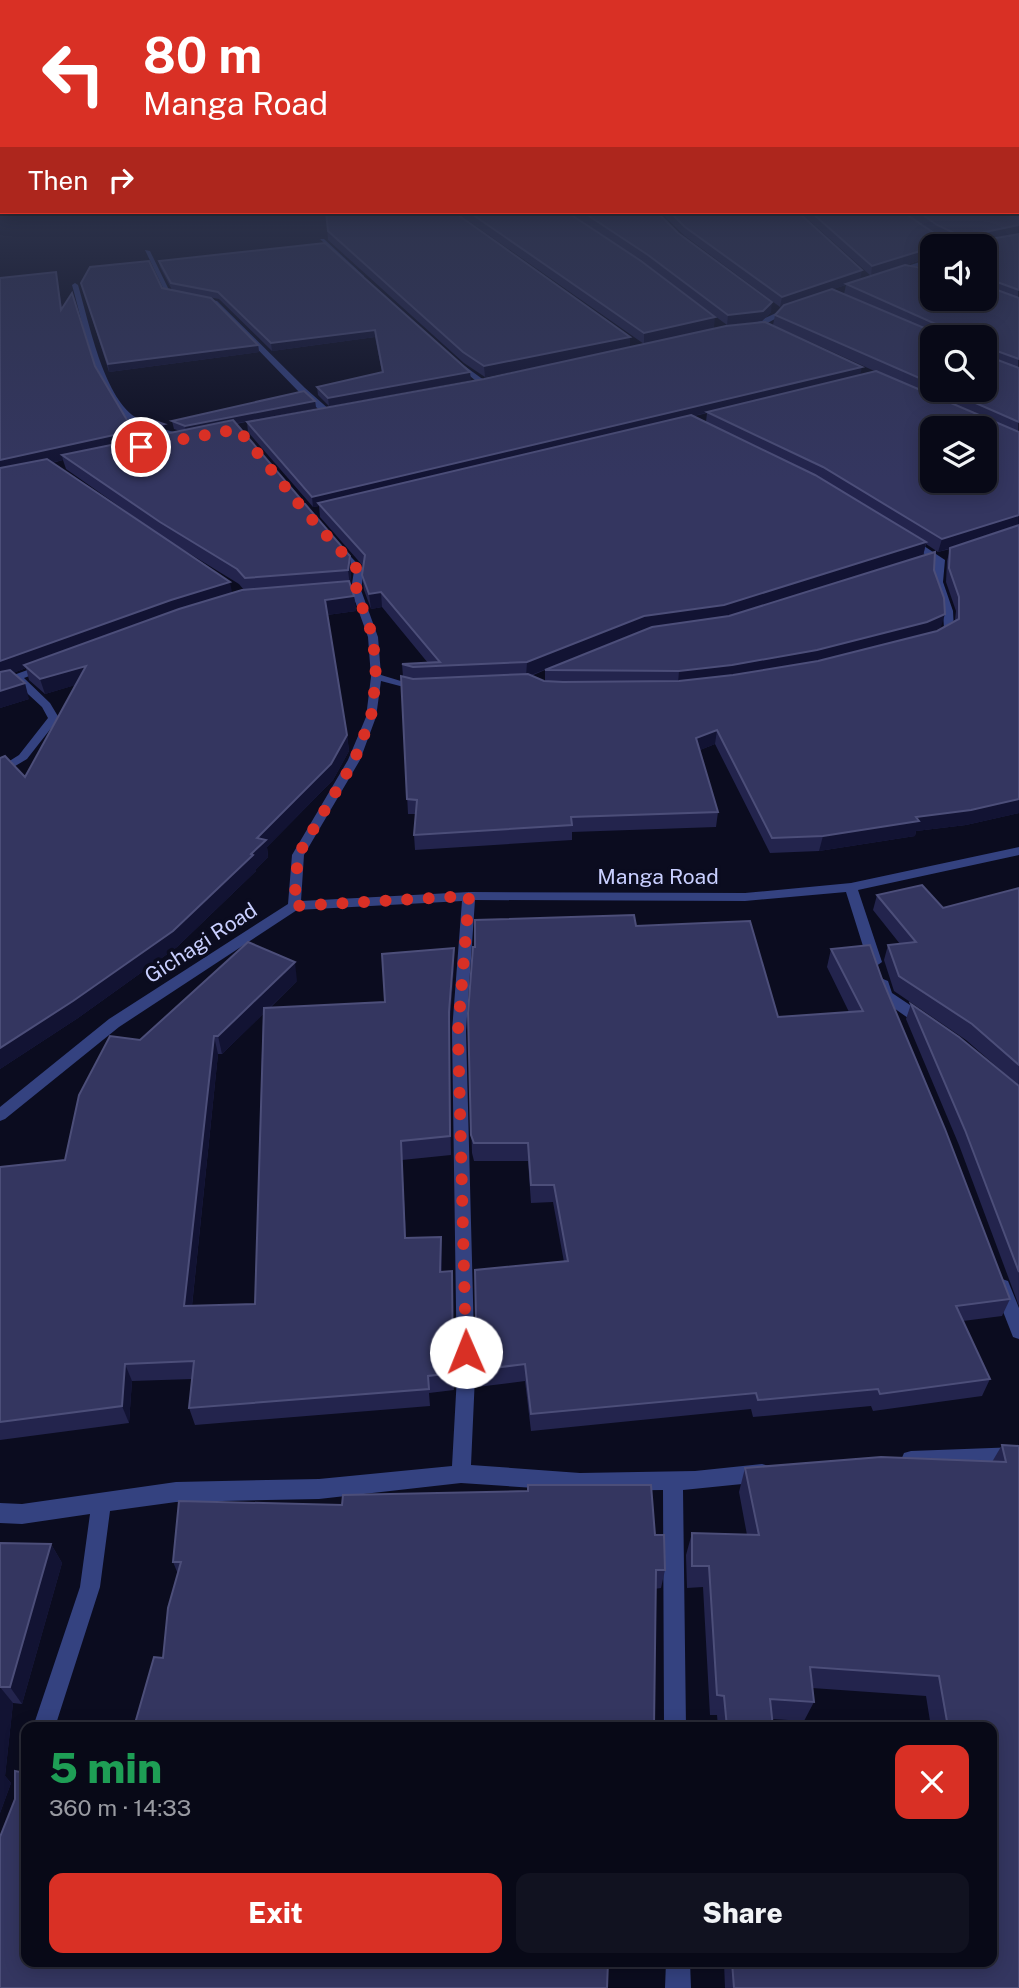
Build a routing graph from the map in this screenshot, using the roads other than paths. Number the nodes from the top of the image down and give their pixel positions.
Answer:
1 (78, 296) edge
2 (182, 296) edge
3 (768, 304) edge
4 (800, 305) edge
5 (779, 312) junction
6 (765, 326) junction
7 (738, 328) edge
8 (777, 331) edge
9 (451, 357) edge
10 (497, 380) edge
11 (484, 383) junction
12 (471, 386) edge
13 (341, 410) edge
14 (328, 412) junction
15 (315, 415) edge
16 (196, 436) edge
17 (183, 438) junction
18 (171, 440) edge
19 (905, 537) edge
20 (333, 543) edge
21 (952, 556) edge
22 (940, 560) junction
23 (926, 564) edge
24 (929, 640) edge
25 (53, 664) edge
26 (16, 677) junction
27 (376, 677) junction
28 (0, 684) edge
29 (435, 687) edge
30 (0, 772) edge
31 (1019, 851) edge
32 (851, 887) junction
33 (469, 896) junction
34 (294, 906) junction
35 (886, 996) junction
36 (897, 1021) edge
37 (939, 1032) edge
38 (0, 1115) edge
39 (996, 1269) edge
40 (1019, 1331) edge
41 (1019, 1456) edge
42 (897, 1461) edge
43 (776, 1472) edge
44 (460, 1474) junction
45 (673, 1479) junction
46 (101, 1504) junction
47 (0, 1513) edge
48 (46, 1722) edge
49 (676, 1722) edge
50 (678, 1967) edge
51 (678, 1988) edge

1 - 17 street
2 - 14 street
3 - 5 street
4 - 5 street
5 - 6 street
6 - 7 street
6 - 8 street
9 - 11 street
10 - 11 street
11 - 12 street
13 - 14 street
14 - 15 street
16 - 17 street
17 - 18 street
19 - 22 street
20 - 27 street
21 - 22 street
22 - 23 street
22 - 24 street
25 - 26 street
26 - 28 street
26 - 30 street
27 - 29 street
27 - 34 street
31 - 32 street, Manga Road
32 - 33 street, Manga Road
32 - 35 street
33 - 34 street, Manga Road
33 - 44 street
34 - 38 street, Gichagi Road
35 - 36 street
35 - 37 street
39 - 40 street
41 - 42 street
43 - 45 street
44 - 45 street
44 - 46 street
45 - 49 street
46 - 47 street
46 - 48 street
50 - 51 street

